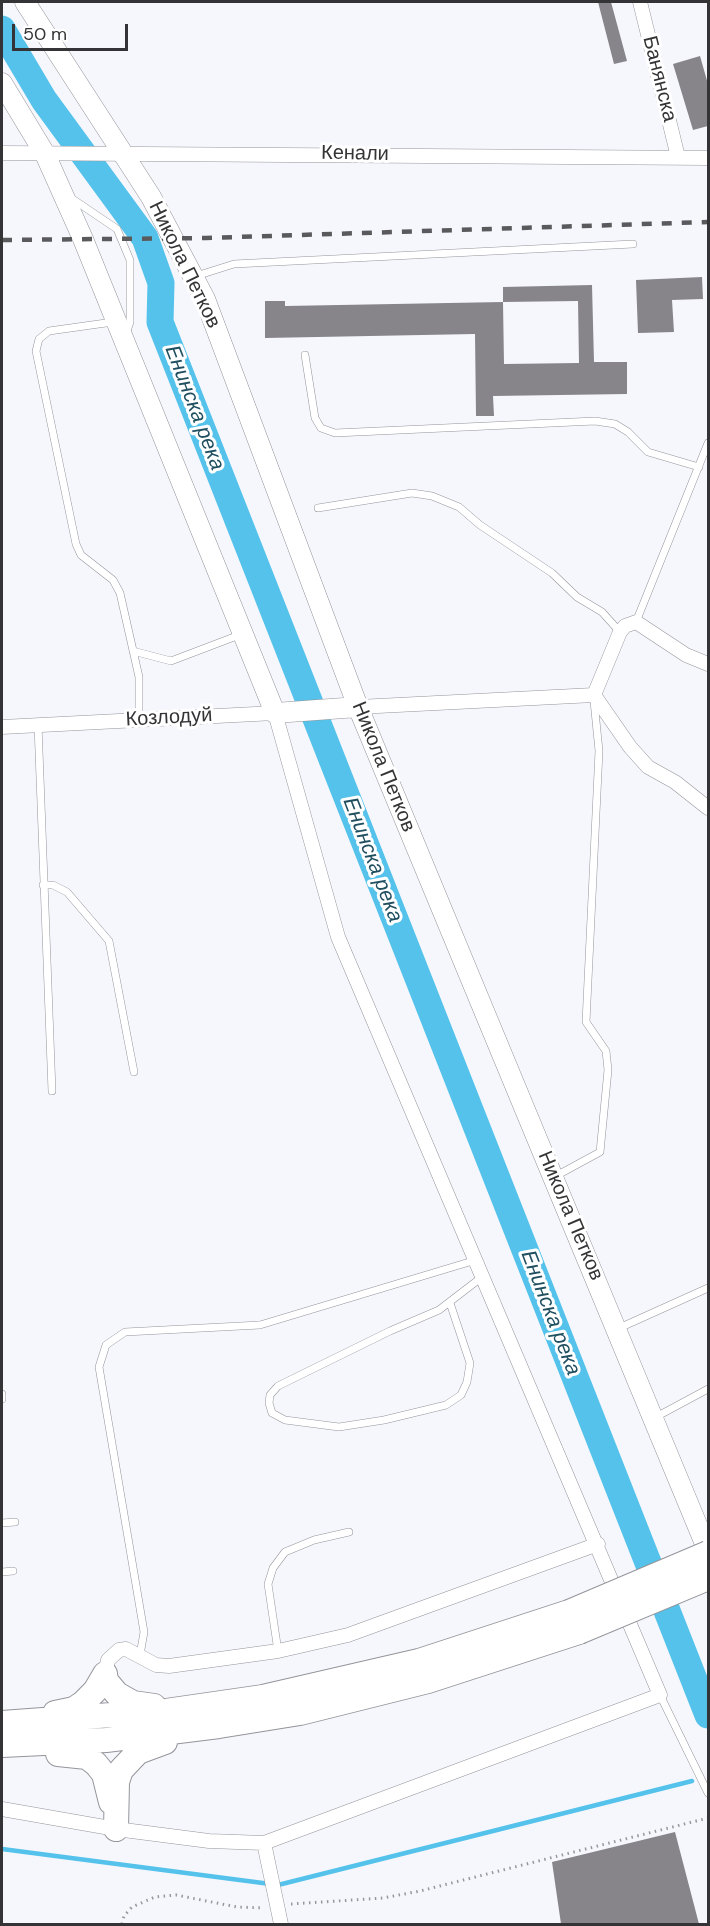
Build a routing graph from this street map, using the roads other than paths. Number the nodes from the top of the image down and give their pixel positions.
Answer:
1 (25, 2) edge
2 (640, 2) edge
3 (2, 83) edge
4 (112, 152) junction
5 (2, 153) edge
6 (51, 154) junction
7 (678, 157) junction
8 (708, 158) edge
9 (62, 192) junction
10 (633, 244) dead end
11 (193, 276) junction
12 (116, 322) junction
13 (124, 342) junction
14 (305, 355) dead end
15 (708, 443) edge
16 (699, 467) junction
17 (318, 508) dead end
18 (636, 622) junction
19 (620, 632) junction
20 (244, 634) junction
21 (133, 651) junction
22 (708, 664) edge
23 (594, 696) junction
24 (358, 707) junction
25 (284, 712) junction
26 (140, 720) junction
27 (38, 725) junction
28 (2, 727) edge
29 (708, 808) edge
30 (44, 885) junction
31 (134, 1072) dead end
32 (52, 1091) dead end
33 (554, 1177) junction
34 (477, 1260) junction
35 (484, 1275) junction
36 (708, 1288) edge
37 (450, 1304) junction
38 (617, 1329) junction
39 (708, 1389) edge
40 (2, 1394) edge
41 (2, 1399) edge
42 (654, 1418) junction
43 (15, 1522) dead end
44 (2, 1523) edge
45 (350, 1532) dead end
46 (598, 1544) junction
47 (708, 1552) edge
48 (13, 1571) dead end
49 (2, 1572) edge
50 (708, 1578) edge
51 (574, 1622) junction
52 (278, 1651) junction
53 (140, 1655) junction
54 (105, 1674) junction
55 (660, 1695) junction
56 (217, 1716) junction
57 (2, 1722) edge
58 (2, 1746) edge
59 (708, 1793) edge
60 (2, 1809) edge
61 (116, 1829) junction
62 (264, 1843) junction
63 (281, 1924) edge

1 - 4 main road, Никола Петков
2 - 7 street, Банянска
3 - 6 main road
4 - 6 street, Кенали
4 - 7 street, Кенали
4 - 11 main road, Никола Петков
5 - 6 street, Кенали
6 - 9 main road
7 - 8 street, Кенали
9 - 12 main road
9 - 13 lane
10 - 11 lane
11 - 24 main road, Никола Петков
12 - 13 main road
12 - 21 lane
13 - 20 main road
14 - 16 lane
15 - 16 lane
16 - 18 lane
17 - 19 lane
18 - 19 street
18 - 22 street
19 - 23 street
20 - 21 lane
20 - 25 main road
21 - 26 lane
23 - 24 street
23 - 29 street
23 - 33 lane
24 - 25 main road, Козлодуй
24 - 33 main road, Никола Петков
25 - 26 street, Козлодуй
25 - 34 street
26 - 27 street, Козлодуй
27 - 28 street, Козлодуй
27 - 30 lane
30 - 31 lane
30 - 32 lane
33 - 38 main road, Никола Петков
34 - 35 street
34 - 53 lane
35 - 37 lane
35 - 46 street
36 - 38 lane
37 - 37 lane
38 - 42 main road, Никола Петков
39 - 42 lane
40 - 41 lane
42 - 47 main road, Никола Петков
43 - 44 lane
45 - 52 lane
46 - 52 street
46 - 55 street
47 - 51 highway, bridge
48 - 49 lane
50 - 51 highway, bridge
51 - 56 highway
52 - 53 street
53 - 54 street
54 - 56 highway
54 - 57 highway
55 - 59 lane
55 - 62 street
56 - 57 highway
56 - 58 highway
56 - 61 highway
58 - 61 highway
60 - 61 street
61 - 62 street
62 - 63 street

